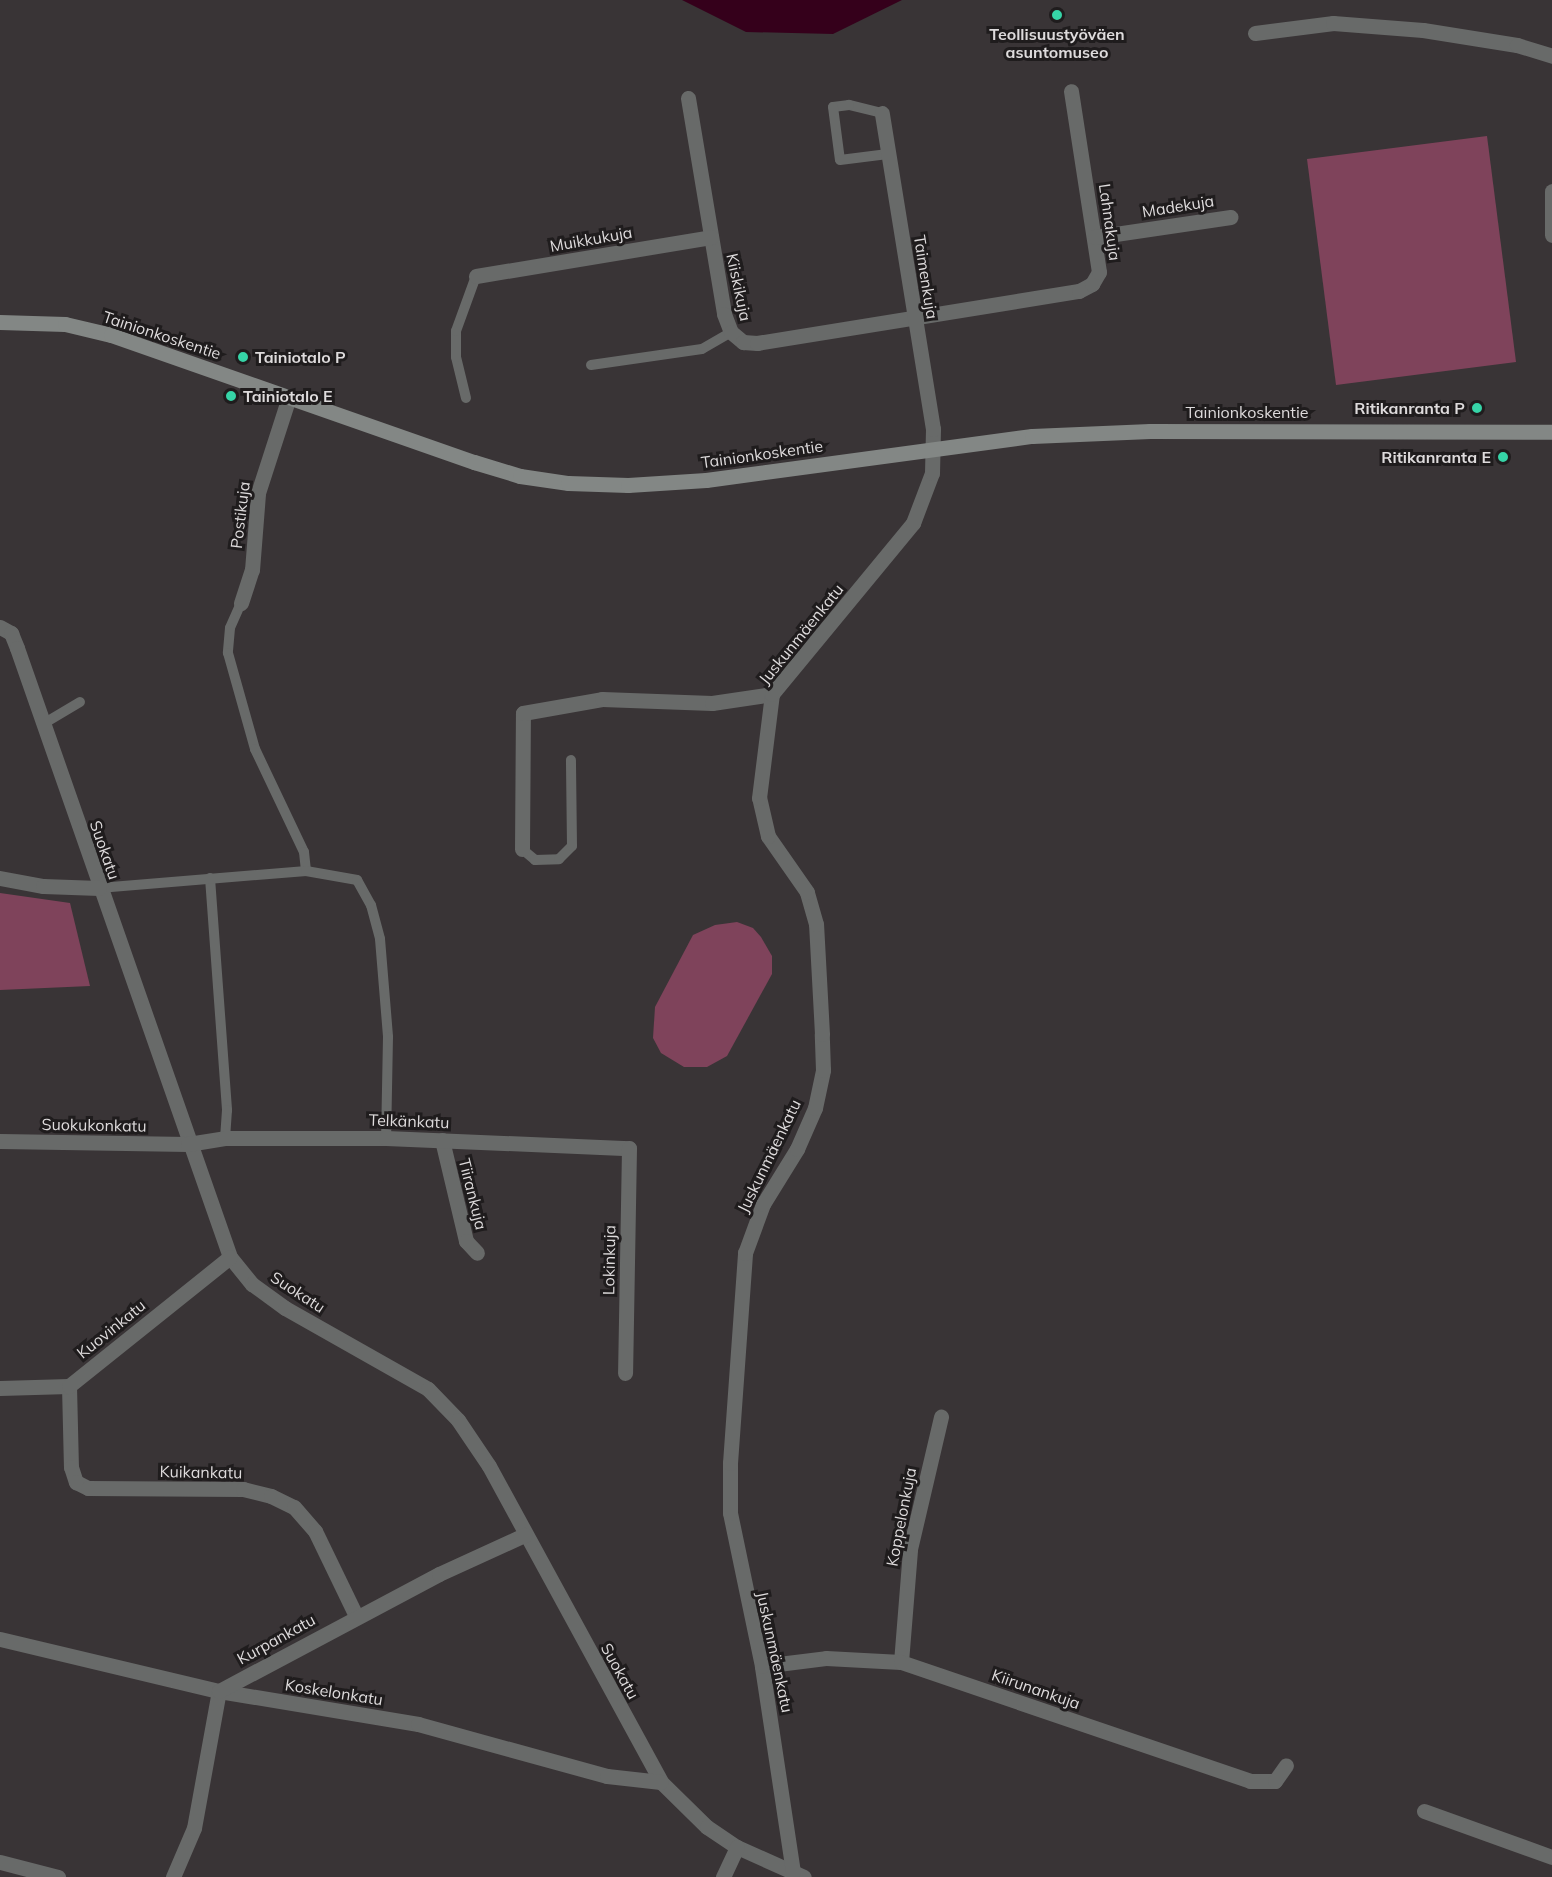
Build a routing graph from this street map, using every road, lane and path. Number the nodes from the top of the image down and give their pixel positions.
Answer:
1 (1256, 33) dead end
2 (1552, 56) edge
3 (1071, 91) dead end
4 (688, 98) dead end
5 (882, 113) joint
6 (888, 154) junction
7 (1552, 191) edge
8 (1231, 217) dead end
9 (1552, 235) edge
10 (711, 237) junction
11 (1095, 237) junction
12 (476, 276) joint
13 (914, 317) junction
14 (0, 322) edge
15 (731, 332) junction
16 (591, 365) dead end
17 (289, 397) junction
18 (466, 398) dead end
19 (1552, 432) edge
20 (935, 447) junction
21 (242, 603) joint
22 (0, 627) edge
23 (772, 694) junction
24 (80, 702) dead end
25 (43, 724) junction
26 (571, 760) dead end
27 (522, 849) joint
28 (306, 871) junction
29 (0, 878) edge
30 (210, 878) junction
31 (99, 888) junction
32 (225, 1137) junction
33 (386, 1138) junction
34 (442, 1140) junction
35 (0, 1142) edge
36 (188, 1144) junction
37 (629, 1148) joint
38 (477, 1253) dead end
39 (230, 1257) junction
40 (625, 1373) dead end
41 (69, 1386) junction
42 (0, 1388) edge
43 (941, 1417) dead end
44 (524, 1535) junction
45 (356, 1616) junction
46 (0, 1639) edge
47 (901, 1662) junction
48 (762, 1666) junction
49 (219, 1691) junction
50 (1286, 1765) dead end
51 (661, 1782) junction
52 (1424, 1812) dead end
53 (737, 1847) junction
54 (1552, 1857) edge
55 (0, 1862) edge
56 (799, 1875) edge
57 (58, 1877) edge
58 (173, 1877) edge
59 (723, 1877) edge

1 - 2 street
3 - 11 street, Lahnakuja
4 - 10 street, Kiiskikuja
5 - 6 street, Taimenkuja
5 - 6 lane
6 - 13 street, Taimenkuja
7 - 9 street
8 - 11 street, Madekuja
10 - 12 street, Muikkukuja
10 - 15 street, Kiiskikuja
11 - 13 street, Lahnakuja
12 - 18 lane
13 - 15 street, Kiiskikuja
13 - 20 street, Taimenkuja
14 - 17 street, Tainionkoskentie
15 - 16 lane
17 - 20 street, Tainionkoskentie
17 - 21 street, Postikuja
19 - 20 street, Tainionkoskentie
20 - 23 street, Juskunmäenkatu
21 - 28 lane
22 - 25 street, Suokatu
23 - 27 street
23 - 48 street, Juskunmäenkatu
24 - 25 lane
25 - 31 street, Suokatu
26 - 27 lane
28 - 30 lane
28 - 33 lane
29 - 31 street
30 - 31 lane
30 - 32 lane
31 - 36 street, Suokatu
32 - 33 street, Telkänkatu
32 - 36 street, Telkänkatu
33 - 34 street, Telkänkatu
34 - 37 street, Telkänkatu
34 - 38 street, Tiirankuja
35 - 36 street, Suokukonkatu
36 - 39 street, Suokatu
37 - 40 street, Lokinkuja
39 - 41 street, Kuovinkatu
39 - 44 street, Suokatu
41 - 42 street
41 - 45 street, Kuikankatu
43 - 47 street, Koppelonkuja
44 - 45 street, Kurpankatu
44 - 51 street, Suokatu
45 - 49 street, Kurpankatu
46 - 49 street, Koskelonkatu
47 - 48 street, Kiirunankuja
47 - 50 street, Kiirunankuja
48 - 56 street, Juskunmäenkatu
49 - 51 street, Koskelonkatu
49 - 58 street
51 - 53 street, Suokatu
52 - 54 street
53 - 56 street, Suokatu
53 - 59 street
55 - 57 street

